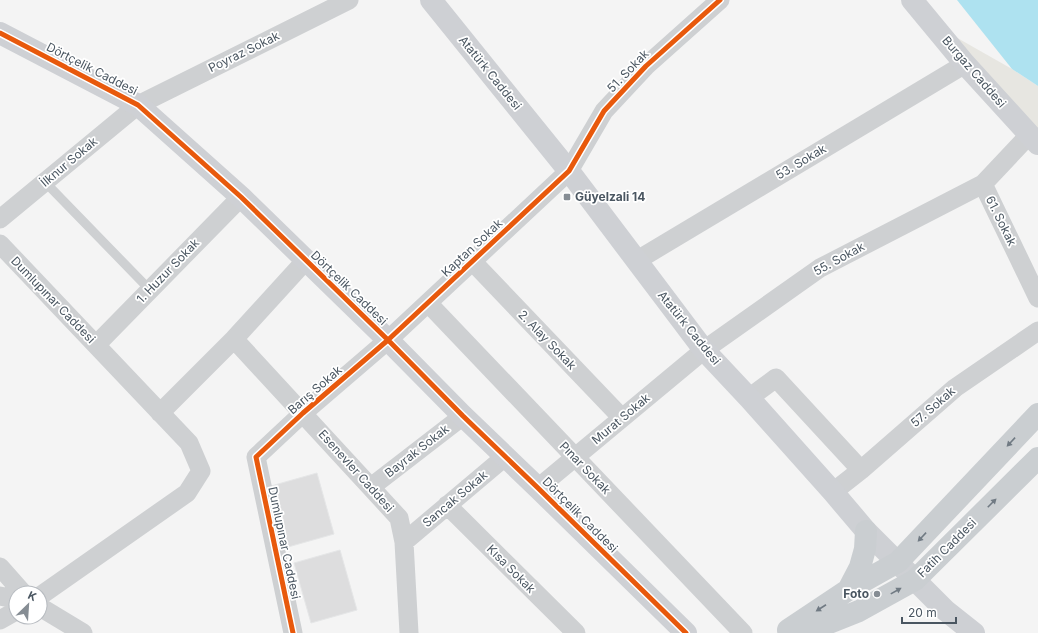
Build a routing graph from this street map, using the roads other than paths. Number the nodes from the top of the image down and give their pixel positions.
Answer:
1 (350, 0) edge
2 (431, 0) edge
3 (912, 0) edge
4 (714, 2) edge
5 (0, 34) edge
6 (965, 64) junction
7 (138, 104) junction
8 (1034, 139) edge
9 (569, 171) junction
10 (44, 182) junction
11 (983, 184) junction
12 (240, 197) junction
13 (0, 219) edge
14 (0, 244) edge
15 (306, 260) junction
16 (636, 261) junction
17 (472, 262) junction
18 (150, 290) junction
19 (1038, 298) edge
20 (428, 303) junction
21 (1038, 331) edge
22 (234, 339) junction
23 (388, 340) junction
24 (96, 345) junction
25 (704, 350) junction
26 (749, 398) junction
27 (160, 413) junction
28 (303, 413) junction
29 (1038, 414) edge
30 (463, 416) junction
31 (622, 418) junction
32 (506, 456) junction
33 (256, 457) joint
34 (575, 457) junction
35 (1038, 458) edge
36 (861, 470) junction
37 (371, 487) junction
38 (538, 488) junction
39 (833, 492) junction
40 (447, 505) junction
41 (866, 531) junction
42 (404, 542) junction
43 (898, 562) junction
44 (0, 566) edge
45 (915, 580) junction
46 (16, 585) edge
47 (48, 590) edge
48 (848, 590) junction
49 (48, 613) edge
50 (83, 633) edge
51 (293, 633) edge
52 (409, 633) edge
53 (576, 633) edge
54 (686, 633) edge
55 (743, 633) edge
56 (782, 633) edge
57 (796, 633) edge
58 (974, 633) edge

1 - 7 street, Poyraz Sokak
2 - 9 street, Atatürk Caddesi
3 - 6 street, Burgaz Caddesi
4 - 9 street, 51. Sokak
5 - 7 street, Dörtçelik Caddesi
6 - 8 street, Burgaz Caddesi
6 - 16 street, 53. Sokak
7 - 10 street, İlknur Sokak
7 - 12 street, Dörtçelik Caddesi
8 - 11 street, 61. Sokak
9 - 16 street, Atatürk Caddesi
9 - 17 street, Kaptan Sokak
10 - 13 street, İlknur Sokak
10 - 18 lane
11 - 19 street, 61. Sokak
11 - 25 street, 55. Sokak
12 - 15 street, Dörtçelik Caddesi
12 - 18 street, 1. Huzur Sokak
14 - 24 street, Dumlupınar Caddesi
15 - 22 street
15 - 23 street, Dörtçelik Caddesi
16 - 25 street, Atatürk Caddesi
17 - 20 street, Kaptan Sokak
17 - 31 street, 2. Alay Sokak
18 - 24 street, 1. Huzur Sokak
20 - 23 street, Kaptan Sokak
20 - 34 street, Pınar Sokak
21 - 36 street, 57. Sokak
22 - 27 street
22 - 28 street, Esenevler Caddesi
23 - 28 street, Barış Sokak
23 - 30 street, Dörtçelik Caddesi
24 - 27 street, Dumlupınar Caddesi
25 - 26 street, Atatürk Caddesi
25 - 31 street, Murat Sokak
26 - 36 street
26 - 39 street, Atatürk Caddesi
27 - 47 street, Dumlupınar Caddesi
28 - 33 street, Barış Sokak
28 - 37 street, Esenevler Caddesi
29 -> 43 main road, Fatih Caddesi
30 - 32 street, Dörtçelik Caddesi
30 - 37 street, Bayrak Sokak
31 - 34 street, Murat Sokak
32 - 38 street, Dörtçelik Caddesi
32 - 40 street, Sancak Sokak
33 - 51 street, Dumlupınar Caddesi
34 - 38 street, Murat Sokak
34 - 55 street, Pınar Sokak
45 -> 35 main road, Fatih Caddesi
36 - 39 street, 57. Sokak
37 - 42 street, Esenevler Caddesi
38 - 54 street, Dörtçelik Caddesi
39 - 41 street, Atatürk Caddesi
40 - 42 street, Sancak Sokak
40 - 53 street, Kısa Sokak
41 - 43 street, Atatürk Caddesi
41 - 48 main road
42 - 52 street, Esenevler Caddesi
43 - 45 street, Atatürk Caddesi
43 - 48 main road, Fatih Caddesi
44 - 46 street
57 -> 45 main road, Fatih Caddesi
45 - 58 street, Atatürk Caddesi
48 -> 56 main road
49 - 50 street

